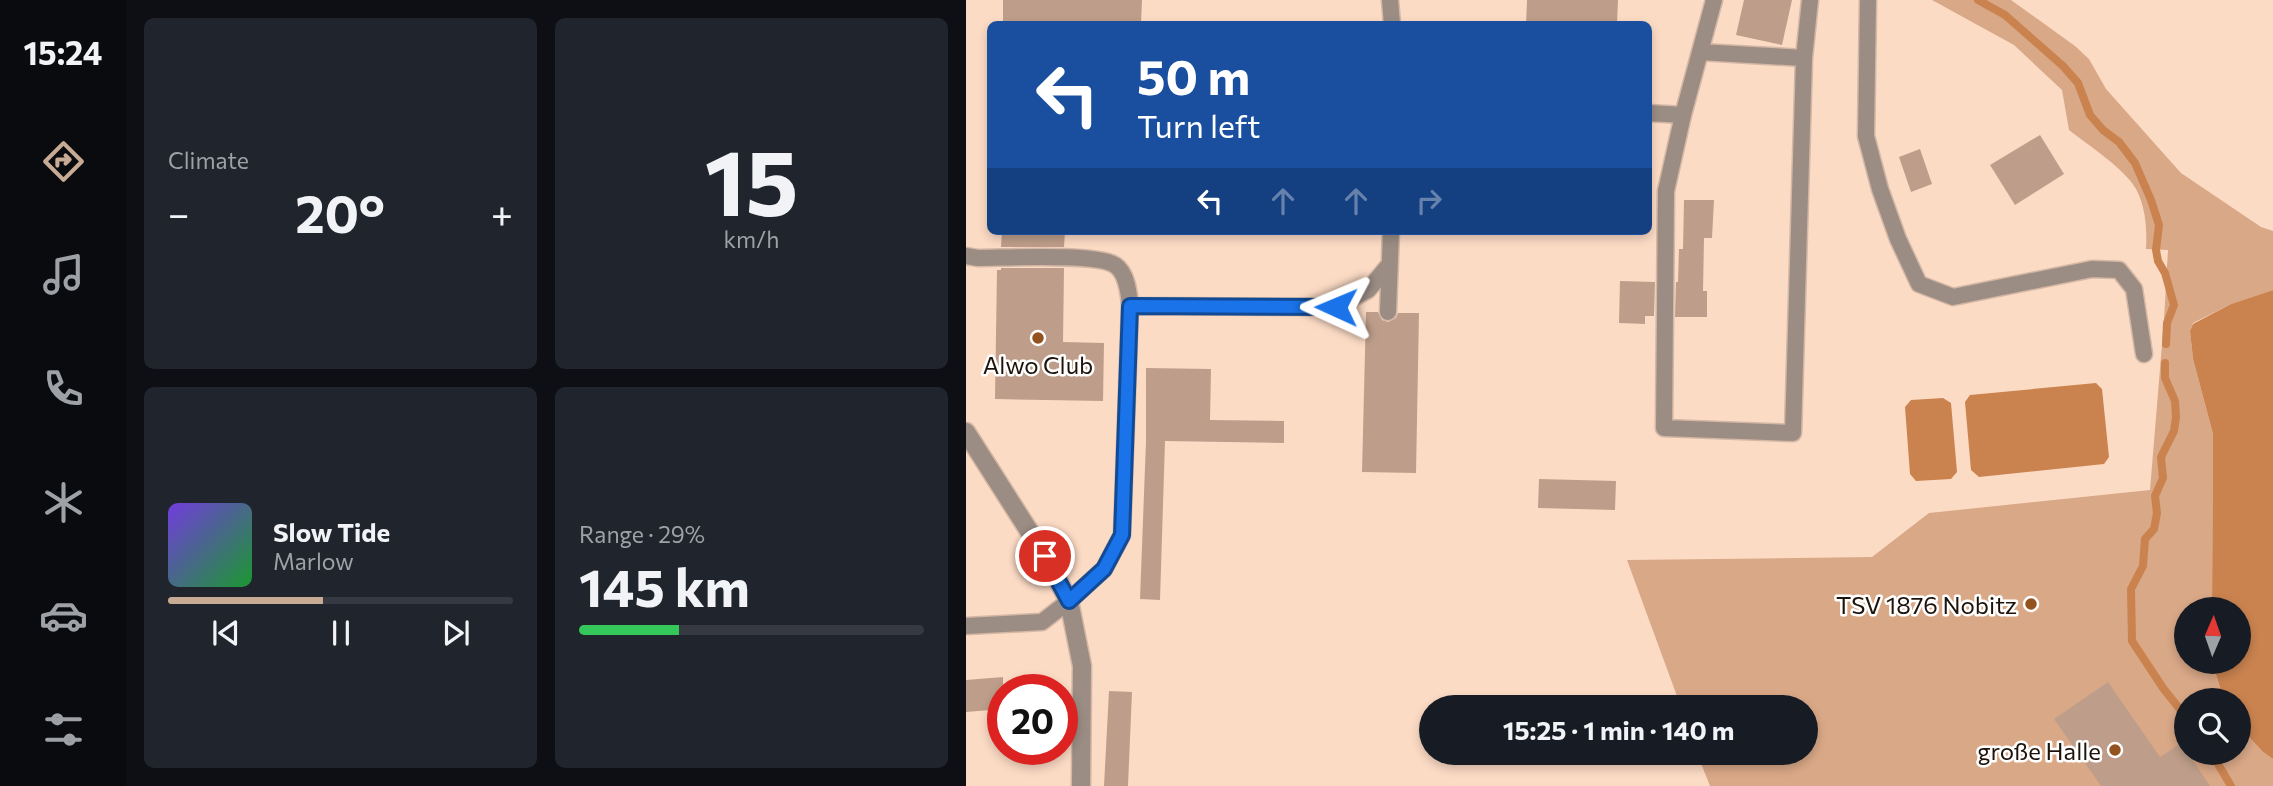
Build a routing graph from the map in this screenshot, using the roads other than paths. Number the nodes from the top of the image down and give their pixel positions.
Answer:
1 (1390, 0) edge
2 (1714, 0) edge
3 (1810, 0) edge
4 (1868, 0) edge
5 (1392, 21) edge
6 (1700, 52) junction
7 (1804, 58) junction
8 (1652, 113) edge
9 (1683, 115) junction
10 (1391, 235) edge
11 (966, 256) edge
12 (1389, 265) junction
13 (1130, 306) junction
14 (1388, 312) dead end
15 (2144, 355) dead end
16 (967, 437) edge
17 (1069, 601) junction
18 (966, 626) edge
19 (1081, 786) edge

1 - 5 lane
2 - 6 lane
3 - 7 lane
4 - 15 lane
6 - 7 lane
6 - 9 lane
7 - 9 lane
8 - 9 lane
10 - 12 lane
11 - 13 lane
12 - 13 lane
12 - 14 lane
13 - 17 lane
16 - 17 street
17 - 18 lane
17 - 19 street

